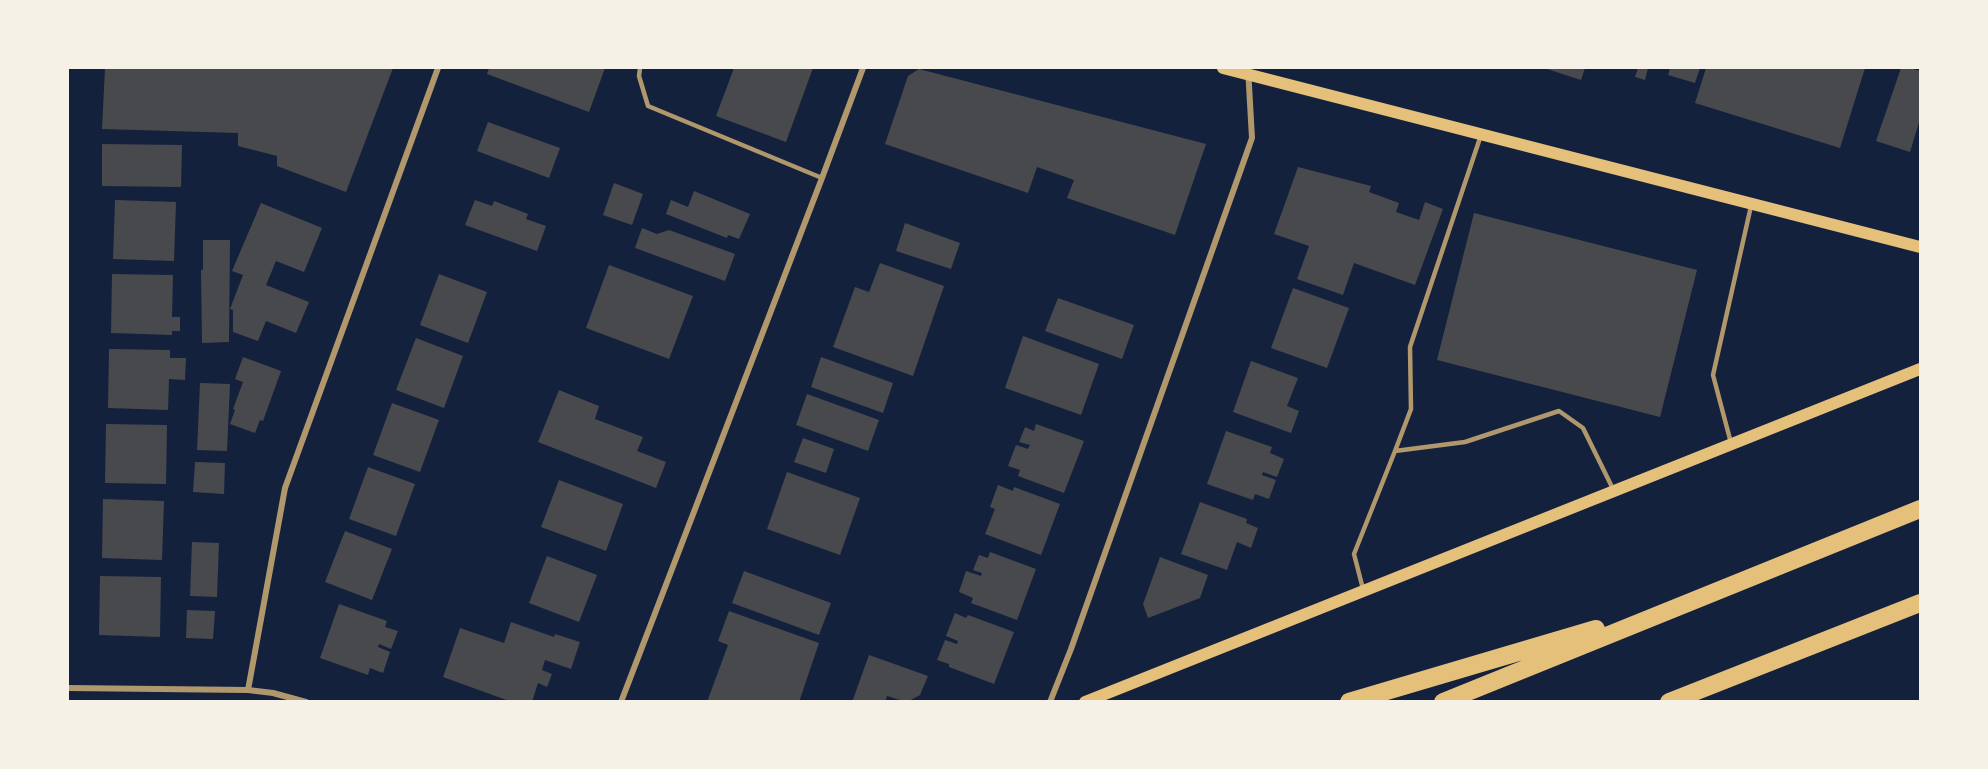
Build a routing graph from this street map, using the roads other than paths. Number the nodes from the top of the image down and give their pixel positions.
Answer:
1 (438, 68) edge
2 (640, 68) edge
3 (863, 68) edge
4 (1223, 68) edge
5 (1249, 71) edge
6 (1482, 134) junction
7 (822, 178) junction
8 (1752, 204) junction
9 (1920, 247) edge
10 (1920, 369) edge
11 (1731, 444) junction
12 (1395, 451) junction
13 (1614, 490) junction
14 (1920, 508) edge
15 (1363, 589) junction
16 (1698, 599) junction
17 (1920, 603) edge
18 (68, 688) edge
19 (248, 690) junction
20 (306, 702) edge
21 (621, 702) edge
22 (1050, 702) edge
23 (1084, 702) edge
24 (1349, 702) edge
25 (1443, 702) edge
26 (1669, 702) edge

1 - 19 street
2 - 7 lane
3 - 7 street
4 - 5 main road
5 - 6 main road
5 - 22 street
6 - 8 main road
6 - 12 lane
7 - 21 street
8 - 9 main road
8 - 11 lane
10 - 11 main road
11 - 13 main road
12 - 13 lane
12 - 15 lane
13 - 15 main road
14 - 16 highway
15 - 23 main road
16 - 24 highway
16 - 25 highway
17 - 26 highway
18 - 19 street
19 - 20 street

